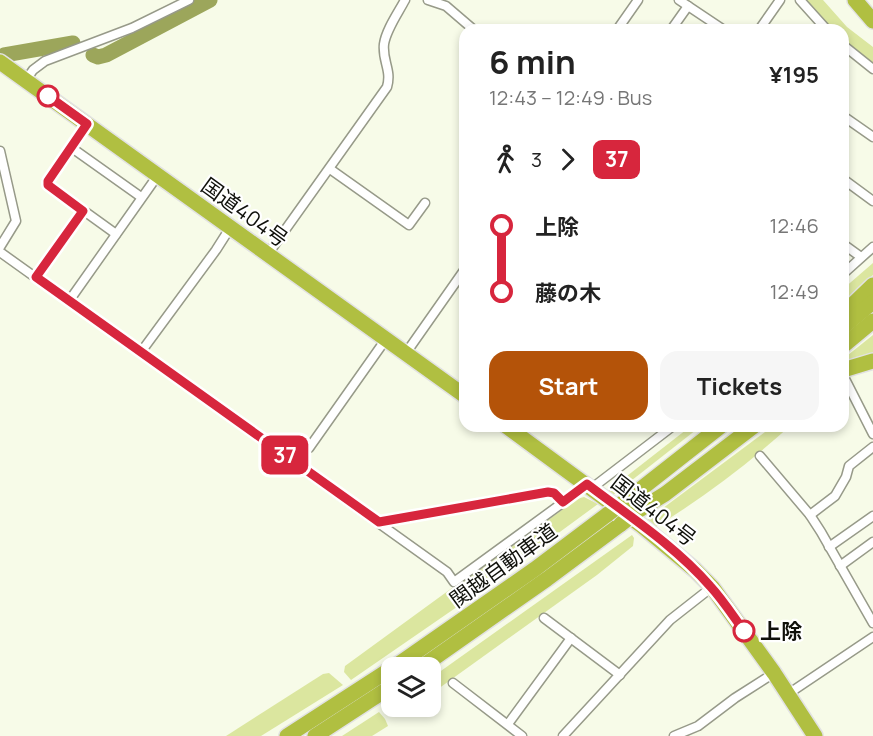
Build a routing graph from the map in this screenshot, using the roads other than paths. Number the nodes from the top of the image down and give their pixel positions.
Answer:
1 (189, 0) edge
2 (405, 0) edge
3 (428, 0) edge
4 (433, 0) edge
5 (638, 0) edge
6 (679, 0) edge
7 (780, 0) edge
8 (800, 0) edge
9 (855, 0) edge
10 (688, 6) junction
11 (873, 20) edge
12 (467, 24) edge
13 (621, 24) edge
14 (675, 24) edge
15 (715, 24) edge
16 (763, 24) edge
17 (822, 24) edge
18 (849, 50) edge
19 (0, 62) edge
20 (873, 69) edge
21 (26, 80) junction
22 (849, 120) edge
23 (87, 124) junction
24 (873, 137) edge
25 (72, 147) junction
26 (0, 151) edge
27 (330, 169) junction
28 (158, 175) junction
29 (849, 183) edge
30 (141, 197) junction
31 (873, 201) edge
32 (425, 203) dead end
33 (83, 211) junction
34 (230, 228) junction
35 (116, 234) junction
36 (0, 247) edge
37 (873, 247) edge
38 (849, 248) edge
39 (0, 252) edge
40 (268, 254) junction
41 (861, 257) junction
42 (849, 268) edge
43 (36, 277) junction
44 (459, 278) edge
45 (873, 285) edge
46 (69, 301) junction
47 (873, 302) edge
48 (849, 308) edge
49 (873, 321) edge
50 (849, 322) edge
51 (386, 339) junction
52 (849, 341) edge
53 (141, 352) junction
54 (406, 353) junction
55 (873, 361) edge
56 (849, 371) edge
57 (849, 386) edge
58 (459, 392) edge
59 (515, 432) edge
60 (665, 432) edge
61 (712, 432) edge
62 (737, 432) edge
63 (746, 432) edge
64 (873, 434) edge
65 (873, 447) edge
66 (309, 448) dead end
67 (760, 456) dead end
68 (590, 486) junction
69 (563, 502) junction
70 (634, 504) junction
71 (810, 515) junction
72 (873, 516) edge
73 (614, 519) junction
74 (379, 522) junction
75 (873, 542) edge
76 (829, 547) junction
77 (840, 566) junction
78 (712, 587) junction
79 (544, 618) dead end
80 (873, 623) edge
81 (873, 637) edge
82 (571, 638) junction
83 (408, 657) edge
84 (436, 657) edge
85 (774, 673) junction
86 (381, 675) edge
87 (620, 675) junction
88 (453, 683) dead end
89 (381, 693) edge
90 (788, 694) junction
91 (508, 724) junction
92 (287, 736) edge
93 (315, 736) edge
94 (522, 736) edge
95 (563, 736) edge
96 (674, 736) edge
97 (815, 736) edge

1 - 21 street
2 - 27 street
3 - 4 street
4 - 12 street
5 - 13 street
6 - 10 street
7 - 16 street
8 - 17 street
9 - 11 highway
10 - 14 street
10 - 15 street
18 - 20 street
19 - 21 highway, 国道404号
21 - 23 highway, 国道404号
22 - 24 street
23 - 25 street
23 - 28 highway, 国道404号
25 - 30 street
25 - 33 street
26 - 36 street
27 - 32 street
27 - 40 street
28 - 30 street
28 - 34 highway, 国道404号
29 - 31 street
30 - 35 street
33 - 35 street
33 - 43 street
34 - 40 highway, 国道404号
34 - 53 street
35 - 46 street
37 - 41 street
38 - 41 street
39 - 43 street
40 - 51 highway, 国道404号
41 - 42 street
43 - 46 street
44 - 54 street
45 - 48 highway
46 - 53 street
47 - 50 highway
49 - 52 highway
51 - 54 highway, 国道404号
51 - 66 street
53 - 74 street
54 - 58 highway, 国道404号
55 - 56 highway
57 - 64 street
59 - 68 highway, 国道404号
60 - 68 street
61 - 70 highway, 関越自動車道
62 - 70 highway, 関越自動車道
63 - 70 highway
65 - 71 street
67 - 71 street
68 - 69 street
68 - 78 highway, 国道404号
69 - 74 street
69 - 74 street
70 - 73 highway, 関越自動車道, bridge
71 - 76 street
72 - 76 street
73 - 83 highway, 関越自動車道
73 - 84 highway, 関越自動車道
75 - 77 street
76 - 77 street
77 - 80 street
78 - 85 highway, 国道404号
78 - 87 street
79 - 82 street
81 - 90 street
82 - 87 street
82 - 91 street
85 - 90 highway, 国道404号
85 - 96 street
86 - 92 highway, 関越自動車道
87 - 95 street
88 - 91 street
89 - 93 highway
90 - 97 highway, 国道404号
91 - 94 street

